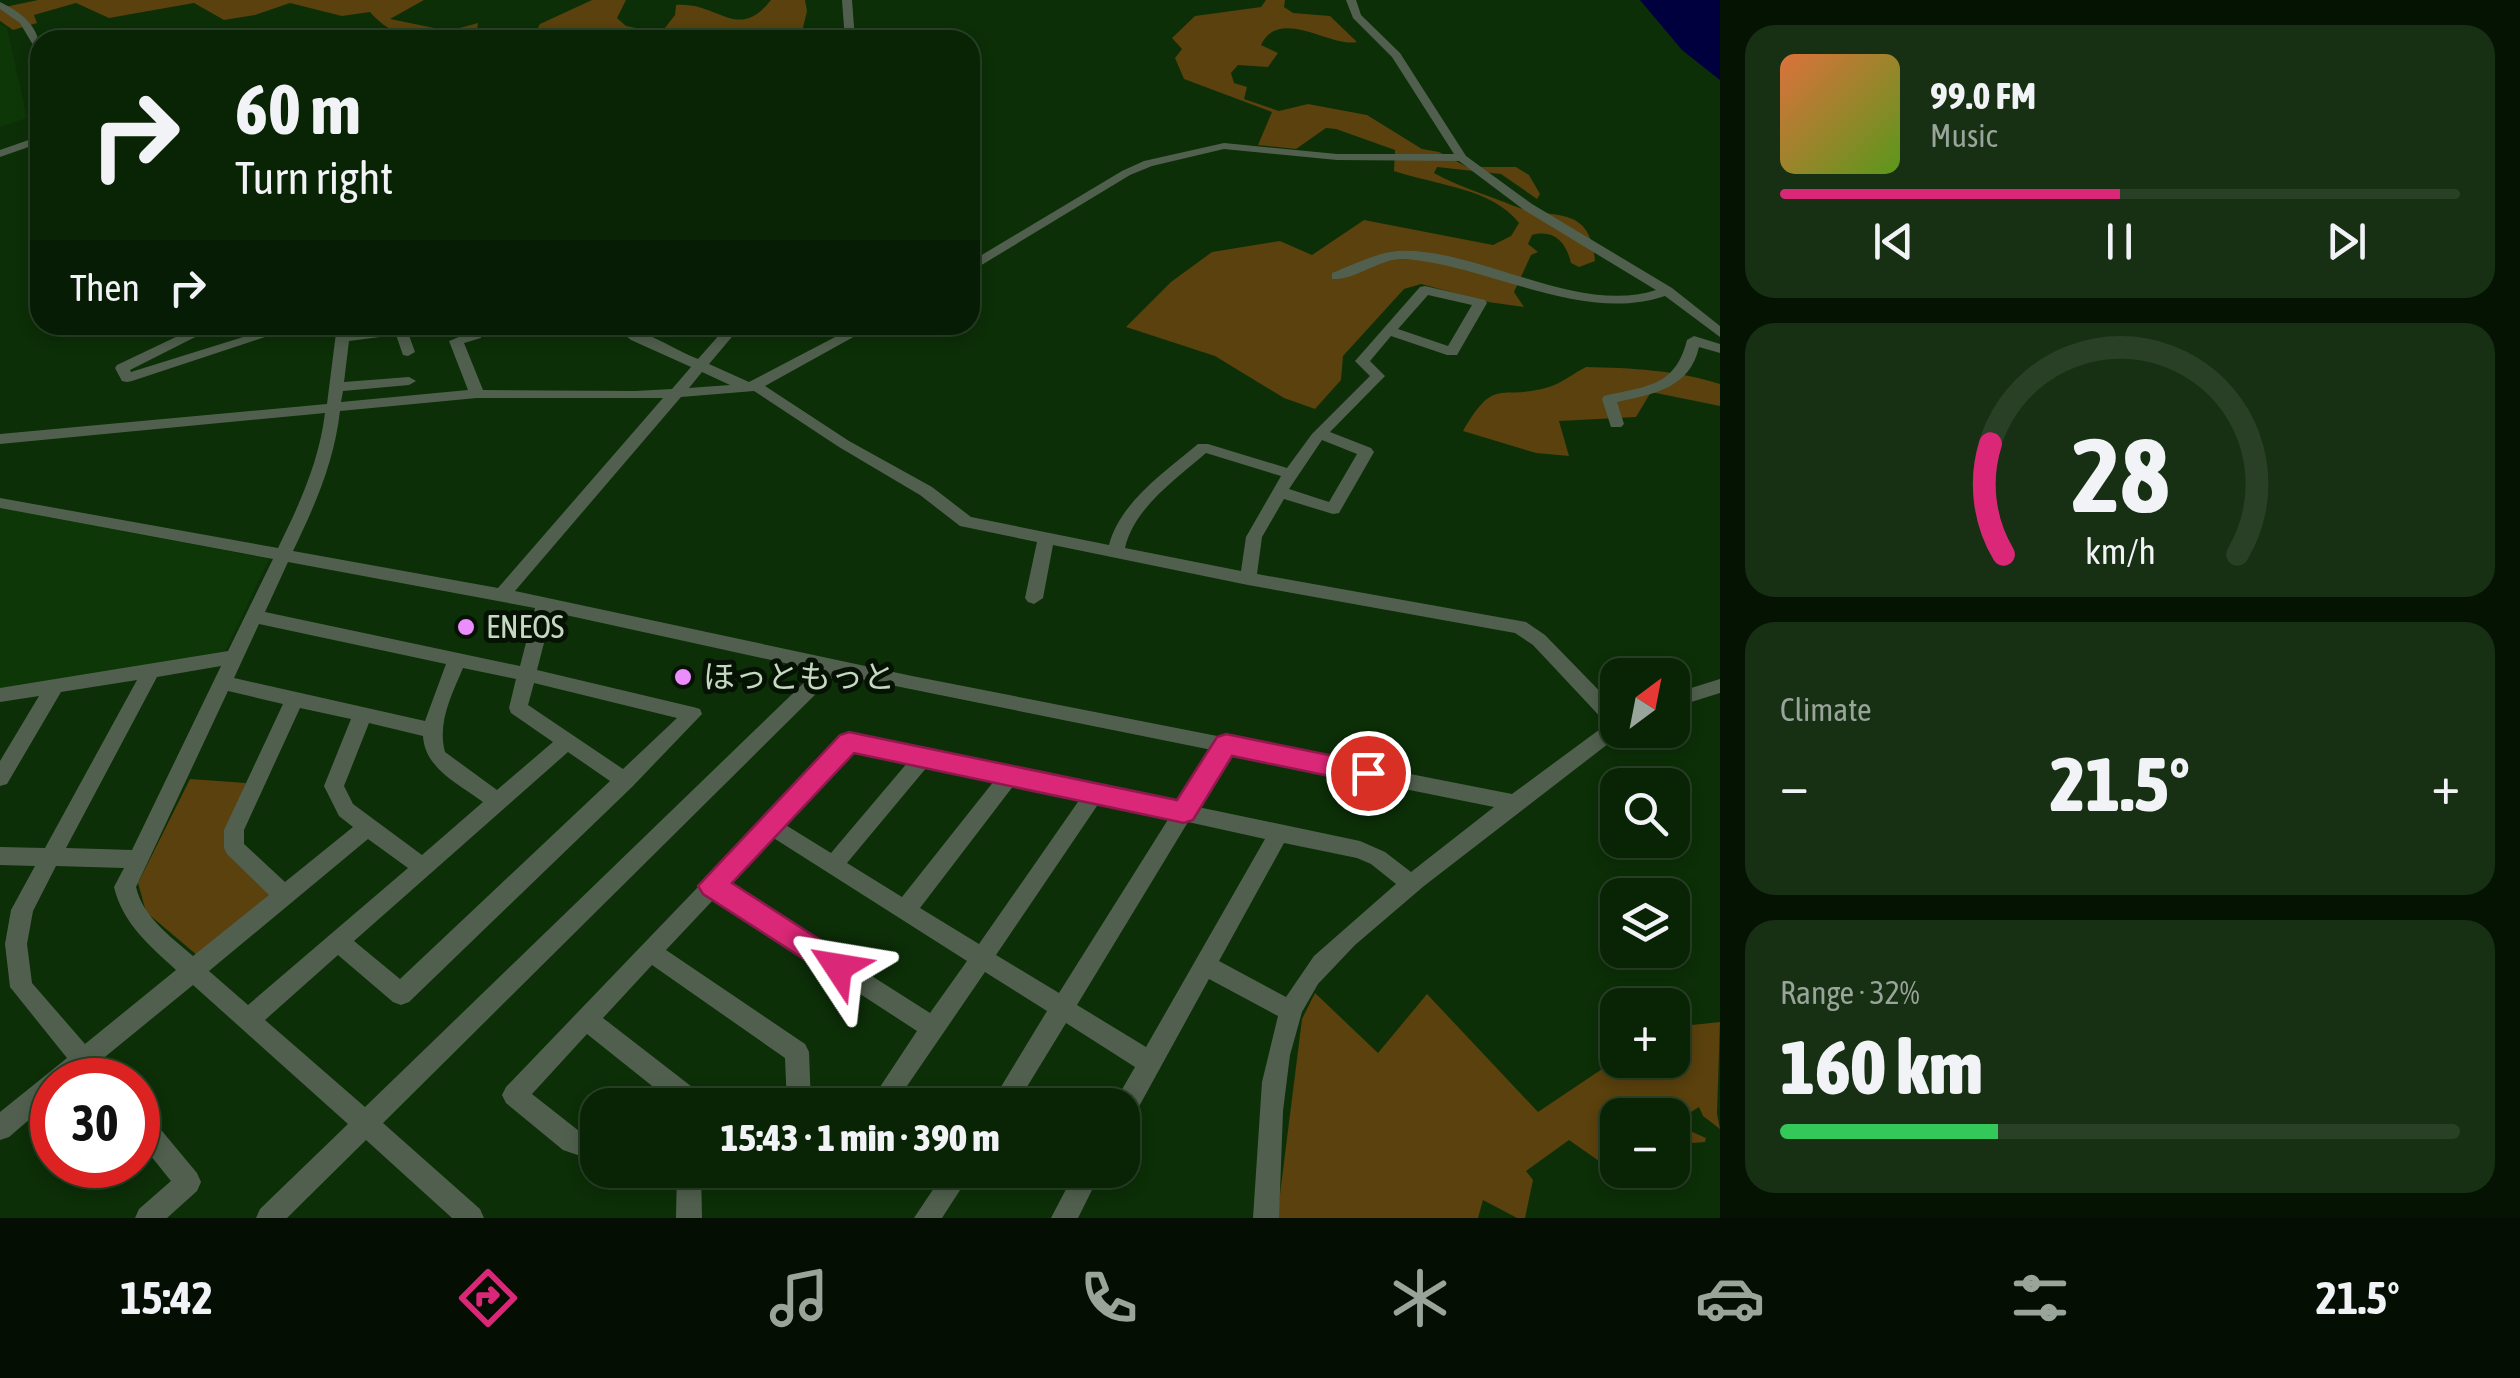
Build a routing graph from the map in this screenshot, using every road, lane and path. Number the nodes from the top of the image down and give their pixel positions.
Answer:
1 (847, 0) edge
2 (1351, 0) edge
3 (0, 5) edge
4 (849, 30) edge
5 (30, 31) edge
6 (30, 144) edge
7 (0, 154) edge
8 (1462, 158) junction
9 (980, 262) edge
10 (1337, 276) dead end
11 (1667, 292) junction
12 (1389, 331) junction
13 (1720, 334) edge
14 (191, 335) edge
15 (264, 335) edge
16 (343, 335) edge
17 (403, 335) edge
18 (473, 335) edge
19 (633, 335) edge
20 (726, 335) edge
21 (849, 335) edge
22 (1720, 349) edge
23 (408, 352) dead end
24 (700, 365) junction
25 (409, 381) dead end
26 (339, 387) junction
27 (753, 387) junction
28 (675, 392) junction
29 (477, 394) junction
30 (335, 407) junction
31 (1616, 424) dead end
32 (1320, 434) junction
33 (0, 439) edge
34 (1290, 474) junction
35 (1280, 492) junction
36 (0, 503) edge
37 (1046, 538) junction
38 (1116, 552) junction
39 (286, 554) junction
40 (1248, 580) junction
41 (502, 594) junction
42 (1034, 598) dead end
43 (545, 604) junction
44 (256, 617) junction
45 (236, 657) junction
46 (456, 659) junction
47 (832, 666) junction
48 (152, 671) junction
49 (526, 674) junction
50 (224, 683) junction
51 (55, 686) junction
52 (1720, 686) edge
53 (0, 695) edge
54 (1690, 696) edge
55 (295, 699) junction
56 (1600, 706) edge
57 (362, 714) junction
58 (432, 730) junction
59 (1600, 738) edge
60 (568, 740) junction
61 (1226, 744) junction
62 (923, 758) junction
63 (1008, 776) junction
64 (0, 778) edge
65 (626, 782) junction
66 (1094, 794) junction
67 (498, 802) junction
68 (1512, 802) junction
69 (1184, 812) junction
70 (769, 825) junction
71 (368, 827) junction
72 (1279, 832) junction
73 (0, 856) edge
74 (49, 857) junction
75 (136, 859) junction
76 (833, 865) junction
77 (423, 867) junction
78 (1412, 884) junction
79 (712, 886) junction
80 (284, 895) junction
81 (905, 910) junction
82 (338, 942) junction
83 (650, 951) junction
84 (980, 957) junction
85 (1204, 965) junction
86 (192, 970) junction
87 (1062, 1008) junction
88 (1290, 1011) junction
89 (250, 1018) junction
90 (586, 1019) junction
91 (933, 1028) junction
92 (83, 1058) edge
93 (85, 1058) edge
94 (1150, 1063) junction
95 (675, 1088) edge
96 (798, 1088) edge
97 (892, 1088) edge
98 (1013, 1088) edge
99 (1136, 1088) edge
100 (30, 1103) edge
101 (366, 1123) junction
102 (0, 1128) edge
103 (580, 1144) edge
104 (160, 1148) edge
105 (689, 1188) edge
106 (948, 1188) edge
107 (1082, 1188) edge
108 (1068, 1217) edge
109 (148, 1218) edge
110 (270, 1218) edge
111 (471, 1218) edge
112 (689, 1218) edge
113 (927, 1218) edge
114 (1266, 1218) edge

1 - 4 street
2 - 8 street
3 - 5 street
6 - 7 street
8 - 9 street
8 - 11 street
10 - 11 street
11 - 13 street
12 - 12 street
12 - 32 street
14 - 15 street
16 - 26 street
17 - 23 street
18 - 29 street
19 - 24 street
20 - 24 street
21 - 27 street
22 - 31 street
24 - 27 street
24 - 28 street
25 - 26 street
26 - 30 street
27 - 28 street
27 - 37 street
28 - 29 street
28 - 41 street
29 - 30 street
30 - 33 street
30 - 39 street
32 - 34 street
32 - 35 street
34 - 35 street
34 - 38 street
35 - 40 street
36 - 39 street
37 - 38 street
37 - 42 street
38 - 40 street
39 - 41 street
39 - 44 street
40 - 56 street
41 - 43 street
43 - 47 street
43 - 49 street
44 - 45 street
44 - 46 street
45 - 48 street
45 - 50 street
46 - 49 street
46 - 58 street
47 - 61 street
47 - 101 street
48 - 51 street
48 - 74 street
49 - 60 street
49 - 65 street
50 - 55 street
50 - 75 street
51 - 53 street
51 - 64 street
52 - 54 street
55 - 57 street
55 - 80 street
57 - 58 street
57 - 71 street
58 - 67 street
59 - 68 street
60 - 65 street
60 - 67 street
61 - 68 street
61 - 69 street
62 - 63 street
62 - 70 street
62 - 76 street
63 - 66 street
63 - 81 street
65 - 82 street
66 - 69 street
66 - 84 street
67 - 77 street
68 - 78 street
69 - 72 street
69 - 87 street
70 - 76 street
70 - 79 street
71 - 77 street
71 - 80 street
72 - 78 street
72 - 85 street
73 - 74 street
74 - 75 street
74 - 92 street
75 - 86 street
76 - 81 street
77 - 82 street
78 - 88 street
79 - 83 street
79 - 91 street
80 - 86 street
81 - 84 street
82 - 89 street
83 - 90 street
83 - 96 street
84 - 87 street
84 - 91 street
85 - 88 street
85 - 94 street
86 - 89 street
86 - 93 street
87 - 94 street
87 - 98 street
88 - 114 street
89 - 101 street
90 - 95 street
90 - 103 street
91 - 97 street
94 - 99 street
100 - 102 street
101 - 110 street
101 - 111 street
104 - 109 street
105 - 112 street
106 - 113 street
107 - 108 street

